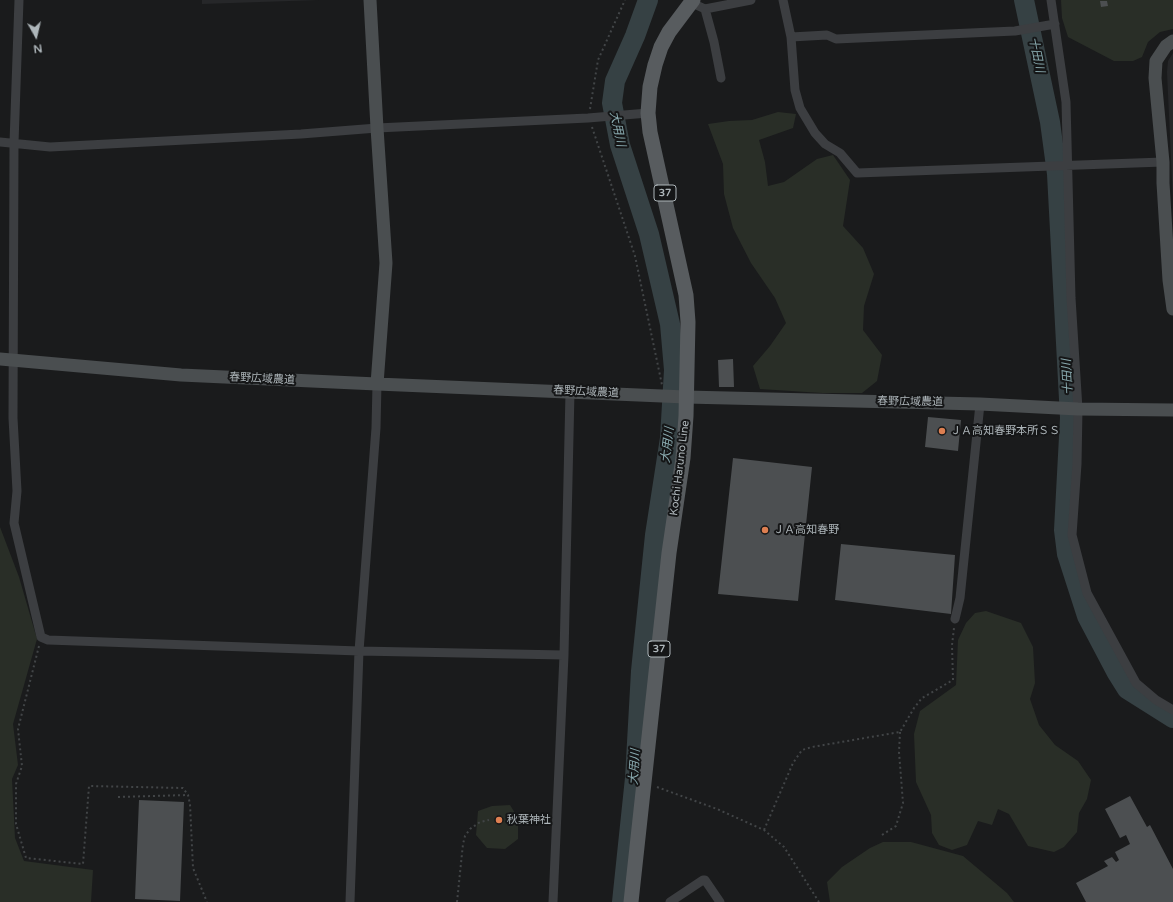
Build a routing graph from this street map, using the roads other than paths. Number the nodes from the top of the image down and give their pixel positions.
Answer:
1 (19, 0) edge
2 (370, 0) edge
3 (752, 0) edge
4 (783, 0) edge
5 (1051, 0) edge
6 (692, 1) edge
7 (705, 10) junction
8 (1055, 24) junction
9 (791, 37) junction
10 (1173, 41) edge
11 (721, 78) dead end
12 (640, 114) junction
13 (377, 128) junction
14 (0, 142) edge
15 (14, 143) junction
16 (1163, 162) junction
17 (1068, 165) junction
18 (1173, 309) edge
19 (5, 359) edge
20 (377, 384) junction
21 (570, 392) junction
22 (686, 397) junction
23 (980, 404) junction
24 (1076, 408) junction
25 (1173, 410) edge
26 (955, 619) road end
27 (359, 651) junction
28 (564, 655) junction
29 (1173, 710) edge
30 (350, 902) edge
31 (553, 902) edge
32 (631, 902) edge
33 (670, 902) edge
34 (720, 902) edge

1 - 15 street
2 - 13 street
3 - 7 street
4 - 9 street
5 - 8 street
6 - 7 street
6 - 12 main road, Kochi Haruno Line / 37
7 - 11 street
8 - 9 street
8 - 17 street
9 - 17 street
10 - 16 street
12 - 13 street
12 - 22 main road, Kochi Haruno Line / 37
13 - 15 street
13 - 20 street
14 - 15 street
15 - 19 street
16 - 17 street
16 - 18 street
17 - 24 street
19 - 20 street, 春野広域農道
19 - 27 street
20 - 21 street, 春野広域農道
20 - 27 street
21 - 22 street, 春野広域農道
21 - 28 street
22 - 23 street, 春野広域農道
22 - 32 main road, Kochi Haruno Line / 37
23 - 24 street, 春野広域農道
23 - 26 street
24 - 25 street, 春野広域農道
24 - 29 street
27 - 28 street
27 - 30 street
28 - 31 street
33 - 34 street

